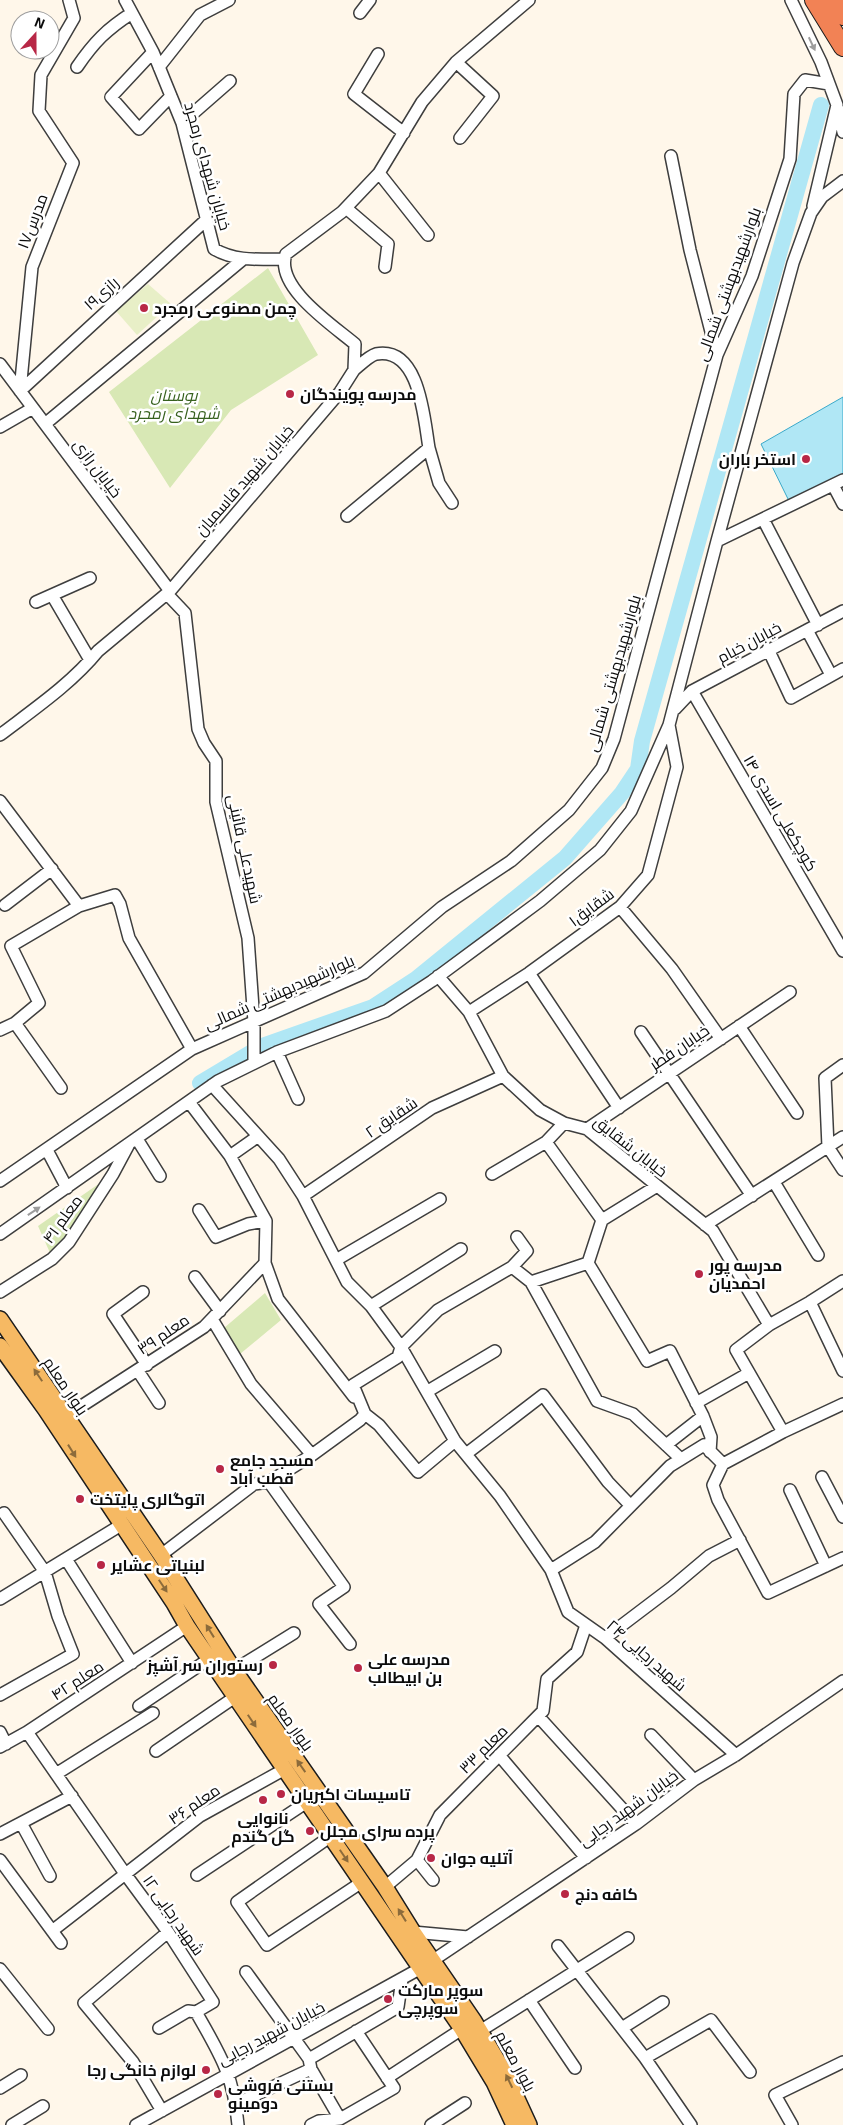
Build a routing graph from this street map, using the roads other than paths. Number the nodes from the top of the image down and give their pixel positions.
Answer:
1 (69, 0) edge
2 (125, 0) edge
3 (229, 0) edge
4 (370, 0) edge
5 (528, 0) edge
6 (791, 0) edge
7 (814, 0) edge
8 (833, 0) edge
9 (132, 13) junction
10 (360, 13) dead end
11 (843, 16) edge
12 (843, 47) edge
13 (153, 52) junction
14 (378, 54) dead end
15 (456, 62) junction
16 (77, 67) dead end
17 (159, 67) junction
18 (230, 81) dead end
19 (829, 84) junction
20 (171, 96) junction
21 (837, 105) junction
22 (182, 123) junction
23 (843, 132) edge
24 (404, 133) junction
25 (460, 138) dead end
26 (671, 156) dead end
27 (379, 173) junction
28 (843, 181) edge
29 (346, 208) junction
30 (811, 213) junction
31 (206, 220) junction
32 (428, 236) dead end
33 (284, 259) junction
34 (242, 260) junction
35 (385, 267) dead end
36 (717, 355) junction
37 (0, 364) edge
38 (354, 370) junction
39 (20, 391) junction
40 (33, 408) junction
41 (44, 424) junction
42 (0, 427) edge
43 (429, 448) junction
44 (838, 482) edge
45 (452, 503) dead end
46 (843, 504) edge
47 (347, 516) dead end
48 (763, 519) junction
49 (717, 542) junction
50 (90, 578) dead end
51 (169, 592) junction
52 (52, 595) junction
53 (36, 602) dead end
54 (843, 611) edge
55 (818, 625) junction
56 (807, 630) junction
57 (768, 649) junction
58 (90, 660) junction
59 (843, 669) edge
60 (831, 675) junction
61 (692, 691) junction
62 (674, 709) junction
63 (669, 724) junction
64 (0, 735) edge
65 (0, 801) edge
66 (52, 870) junction
67 (5, 905) dead end
68 (79, 906) junction
69 (620, 907) junction
70 (843, 951) edge
71 (529, 974) junction
72 (438, 976) junction
73 (790, 992) dead end
74 (469, 1012) junction
75 (254, 1022) junction
76 (15, 1023) junction
77 (739, 1026) junction
78 (0, 1030) edge
79 (641, 1032) dead end
80 (721, 1039) junction
81 (192, 1049) junction
82 (277, 1052) junction
83 (254, 1063) junction
84 (843, 1065) edge
85 (670, 1073) junction
86 (503, 1076) junction
87 (212, 1084) junction
88 (61, 1088) dead end
89 (298, 1099) dead end
90 (189, 1102) junction
91 (619, 1108) junction
92 (798, 1113) dead end
93 (564, 1123) junction
94 (587, 1130) junction
95 (257, 1137) junction
96 (843, 1138) edge
97 (133, 1142) junction
98 (546, 1142) junction
99 (828, 1147) junction
100 (47, 1150) junction
101 (230, 1156) junction
102 (843, 1170) edge
103 (492, 1174) dead end
104 (160, 1176) dead end
105 (0, 1180) edge
106 (774, 1182) junction
107 (65, 1184) junction
108 (658, 1186) junction
109 (303, 1196) junction
110 (752, 1196) junction
111 (440, 1199) dead end
112 (199, 1210) dead end
113 (602, 1220) junction
114 (266, 1221) junction
115 (709, 1228) junction
116 (0, 1234) edge
117 (517, 1237) dead end
118 (461, 1248) dead end
119 (818, 1255) dead end
120 (336, 1260) junction
121 (588, 1262) junction
122 (265, 1263) junction
123 (512, 1267) junction
124 (195, 1277) dead end
125 (843, 1281) edge
126 (531, 1282) junction
127 (0, 1292) edge
128 (143, 1292) dead end
129 (810, 1302) junction
130 (371, 1306) junction
131 (216, 1314) junction
132 (0, 1319) edge
133 (769, 1325) junction
134 (0, 1346) edge
135 (401, 1347) junction
136 (495, 1351) dead end
137 (142, 1368) junction
138 (843, 1371) edge
139 (749, 1373) junction
140 (428, 1391) junction
141 (696, 1403) junction
142 (158, 1404) dead end
143 (843, 1404) edge
144 (52, 1406) junction
145 (365, 1412) junction
146 (66, 1416) junction
147 (703, 1416) junction
148 (783, 1432) junction
149 (455, 1441) junction
150 (666, 1445) junction
151 (710, 1452) junction
152 (466, 1454) junction
153 (312, 1455) junction
154 (681, 1459) junction
155 (723, 1464) junction
156 (822, 1477) dead end
157 (268, 1482) junction
158 (790, 1490) dead end
159 (630, 1505) junction
160 (4, 1513) dead end
161 (843, 1517) edge
162 (121, 1524) junction
163 (740, 1540) junction
164 (161, 1555) junction
165 (843, 1558) edge
166 (66, 1559) junction
167 (826, 1566) junction
168 (551, 1570) junction
169 (45, 1572) junction
170 (0, 1586) edge
171 (5, 1596) edge
172 (180, 1598) junction
173 (586, 1625) junction
174 (187, 1626) junction
175 (294, 1632) dead end
176 (605, 1638) junction
177 (350, 1644) dead end
178 (209, 1658) junction
179 (132, 1663) junction
180 (234, 1670) junction
181 (843, 1681) edge
182 (0, 1695) edge
183 (235, 1696) junction
184 (139, 1706) dead end
185 (153, 1713) dead end
186 (538, 1716) junction
187 (0, 1732) edge
188 (27, 1732) junction
189 (652, 1736) dead end
190 (3, 1745) edge
191 (156, 1751) dead end
192 (499, 1755) junction
193 (736, 1755) junction
194 (285, 1769) junction
195 (56, 1774) junction
196 (694, 1780) junction
197 (72, 1796) junction
198 (307, 1802) junction
199 (21, 1823) junction
200 (636, 1824) junction
201 (0, 1834) edge
202 (331, 1836) junction
203 (586, 1858) junction
204 (0, 1860) edge
205 (417, 1860) junction
206 (126, 1875) junction
207 (197, 1875) dead end
208 (50, 1876) dead end
209 (433, 1880) dead end
210 (362, 1882) junction
211 (384, 1887) junction
212 (52, 1931) junction
213 (168, 1932) junction
214 (412, 1932) junction
215 (468, 1937) junction
216 (628, 1938) dead end
217 (61, 1943) dead end
218 (558, 1946) dead end
219 (427, 1965) junction
220 (0, 1969) edge
221 (576, 1970) junction
222 (246, 1972) dead end
223 (402, 1979) junction
224 (529, 2000) junction
225 (664, 2002) dead end
226 (196, 2012) junction
227 (159, 2028) dead end
228 (622, 2028) junction
229 (462, 2029) junction
230 (48, 2030) dead end
231 (480, 2031) junction
232 (356, 2032) junction
233 (295, 2039) junction
234 (645, 2058) junction
235 (843, 2062) edge
236 (310, 2064) junction
237 (574, 2068) dead end
238 (750, 2072) dead end
239 (229, 2074) junction
240 (21, 2075) dead end
241 (387, 2078) junction
242 (0, 2088) edge
243 (465, 2103) dead end
244 (236, 2104) junction
245 (43, 2106) dead end
246 (162, 2112) junction
247 (340, 2119) junction
248 (12, 2125) edge
249 (136, 2125) edge
250 (238, 2125) edge
251 (311, 2125) edge
252 (431, 2125) edge
253 (514, 2125) edge
254 (529, 2125) edge
255 (691, 2125) edge
256 (792, 2125) edge

1 - 39 street, مدرس۱۷
2 - 9 street, خیابان شهدای رمجرد
3 - 17 street
4 - 10 street
5 - 15 street
6 -> 19 street
7 - 12 highway
8 - 11 highway
9 - 13 street, خیابان شهدای رمجرد
9 - 16 street
13 - 17 street, خیابان شهدای رمجرد
13 - 20 street
14 - 24 street
15 - 24 street
15 - 25 street
17 - 20 street, خیابان شهدای رمجرد
18 - 22 street
19 - 21 street
19 - 36 street, بلوارشهیدبهشتی شمالی
20 - 22 street, خیابان شهدای رمجرد
21 - 23 street
21 - 30 street
22 - 31 street, خیابان شهدای رمجرد
24 - 27 street
26 - 36 street
27 - 29 street
27 - 32 street
28 - 30 street
29 - 33 street
29 - 35 street
30 - 49 street
31 - 34 street, خیابان شهدای رمجرد
31 - 39 street, رازی۱۹
33 - 34 street, خیابان شهدای رمجرد
33 - 38 street
34 - 41 street
36 - 75 street, بلوارشهیدبهشتی شمالی
37 - 39 street, خیابان رازی
38 - 43 street
38 - 51 street, خیابان شهید قاسمیان
39 - 40 street, خیابان رازی
40 - 41 street, خیابان رازی
40 - 42 street
41 - 51 street, خیابان رازی
43 - 45 street
43 - 47 street
44 - 46 street
44 - 48 street
48 - 49 street
48 - 55 street
49 - 62 street
50 - 52 street
51 - 58 street, خیابان شهید قاسمیان
51 - 75 street, شهیدعلی قائینی
52 - 53 street
52 - 58 street
54 - 55 street, خیابان خیام
55 - 56 street, خیابان خیام
56 - 57 street, خیابان خیام
56 - 60 street
57 - 60 street
57 - 61 street, خیابان خیام
58 - 64 street, خیابان شهید قاسمیان
59 - 60 street
61 - 62 street, خیابان خیام
61 - 70 street, کوچکعلی اسدی ۱۴
62 - 63 street
63 - 69 street, شقایق۱
63 - 72 street
65 - 66 street
66 - 67 street
66 - 68 street
68 - 76 street
68 - 81 street
69 - 71 street, شقایق۱
69 - 80 street
71 - 74 street, شقایق۱
71 - 91 street
72 - 74 street, خیابان شقایق
72 - 82 street
73 - 77 street, خیابان فطر
74 - 86 street, خیابان شقایق
75 - 81 street, بلوارشهیدبهشتی شمالی
75 - 83 street, شهیدعلی قائینی
76 - 78 street
76 - 88 street
77 - 80 street, خیابان فطر
77 - 92 street
79 - 85 street
80 - 85 street, خیابان فطر
81 - 100 street, بلوارشهیدبهشتی شمالی
82 - 83 street
82 - 89 street
83 - 87 street
84 - 99 street
85 - 91 street, خیابان فطر
85 - 110 street
86 - 93 street, خیابان شقایق
86 - 109 street, شقایق ۲
87 - 90 street
87 - 95 street, شهید رجایی ۲۴
90 - 97 street
90 - 101 street
91 - 94 street, خیابان فطر
93 - 94 street, خیابان شقایق
93 - 98 street
94 - 108 street, خیابان شقایق
95 - 101 street
95 - 109 street, شهید رجایی ۲۴
96 - 99 street
97 - 104 street
97 - 107 street
97 - 127 street, معلم ۴۱
98 - 103 street
98 - 113 street
99 - 102 street
99 - 106 street
100 - 105 street, بلوارشهیدبهشتی شمالی
100 - 107 street
101 - 114 street
106 - 110 street
106 - 119 street
116 -> 107 street
108 - 113 street
108 - 115 street, خیابان شقایق
109 - 120 street, شهید رجایی ۲۴
110 - 115 street
111 - 120 street
112 - 114 street
113 - 121 street
114 - 122 street
115 - 133 street, خیابان شقایق
117 - 123 street
118 - 130 street
120 - 130 street, شهید رجایی ۲۴
121 - 126 street
121 - 141 street
122 - 131 street, معلم ۳۹
122 - 145 street
123 - 126 street
123 - 135 street
124 - 131 street
125 - 129 street
126 - 150 street
128 - 137 street
129 - 133 street
129 - 138 street
130 - 135 street, شهید رجایی ۲۴
131 - 137 street, معلم ۳۹
131 - 153 street
144 -> 132 main road, بلوار معلم
133 - 139 street
134 - 144 main road, بلوار معلم
135 - 140 street, شهید رجایی ۲۴
135 - 145 street
136 - 140 street
137 - 142 street
137 - 146 street, معلم ۳۹
139 - 141 street
139 - 148 street
140 - 149 street, شهید رجایی ۲۴
141 - 147 street
143 - 148 street
144 - 146 main road, بلوار معلم
144 -> 162 main road, بلوار معلم
145 - 149 street
145 - 153 street
146 - 164 main road, بلوار معلم
147 - 150 street
147 - 151 street
148 - 155 street
149 - 152 street, شهید رجایی ۲۴
150 - 154 street
151 - 154 street
151 - 155 street
152 - 159 street
152 - 168 street, شهید رجایی ۲۴
153 - 157 street
154 - 159 street
155 - 163 street
156 - 161 street
157 - 164 street
157 - 177 street
158 - 167 street
159 - 168 street
160 - 169 street
162 - 166 street
162 -> 172 main road, بلوار معلم
163 - 167 street
163 - 176 street
164 - 172 main road, بلوار معلم
165 - 167 street
166 - 169 street
166 - 179 street
168 - 173 street, شهید رجایی ۲۴
169 - 171 street
169 - 182 street
170 - 171 street
172 - 174 main road, بلوار معلم
180 -> 172 main road, بلوار معلم
173 - 176 street, شهید رجایی ۲۴
173 - 186 street, معلم ۳۳
174 - 178 main road, بلوار معلم
174 - 179 street, معلم ۴۲
175 - 180 street
176 - 193 street, شهید رجایی ۲۴
178 - 183 main road, بلوار معلم
178 - 184 street
179 - 188 street, معلم ۴۲
211 -> 180 main road, بلوار معلم
181 - 193 street, خیابان شهید رجایی
183 - 191 street
183 -> 194 main road, بلوار معلم
185 - 195 street
186 - 192 street, معلم ۳۳
186 - 200 street
187 - 190 street
188 - 190 street, معلم ۴۲
188 - 195 street
189 - 196 street
192 - 203 street
192 - 205 street, معلم ۳۳
193 - 196 street, خیابان شهید رجایی
194 - 198 main road, بلوار معلم
194 - 206 street, معلم ۳۶
195 - 197 street, شهید رجایی ۱۲
196 - 200 street, خیابان شهید رجایی
197 - 199 street
197 - 206 street, شهید رجایی ۱۲
198 - 202 main road, بلوار معلم
198 - 207 street
199 - 201 street
199 - 208 street
200 - 203 street, خیابان شهید رجایی
202 -> 210 main road, بلوار معلم
202 - 210 street
203 - 215 street, خیابان شهید رجایی
204 - 212 street
205 - 209 street
205 - 211 street, معلم ۳۳
206 - 212 street, معلم ۳۶
206 - 213 street, شهید رجایی ۱۲
210 - 219 main road, بلوار معلم
214 -> 211 main road, بلوار معلم
212 - 217 street
213 - 226 street, شهید رجایی ۱۲
213 - 246 street
214 - 215 street
214 - 219 main road, بلوار معلم
215 - 219 street, خیابان شهید رجایی
216 - 221 street
218 - 221 street
219 - 223 street, خیابان شهید رجایی
219 - 229 main road, بلوار معلم
219 - 231 main road, بلوار معلم
220 - 230 street
221 - 224 street
221 - 228 street
222 - 233 street
223 - 232 street
223 - 233 street, خیابان شهید رجایی
224 - 231 street
224 - 237 street
225 - 228 street
226 - 227 street
226 - 239 street
228 - 234 street
229 - 241 street
229 - 253 main road, بلوار معلم
254 -> 231 main road, بلوار معلم
232 - 236 street
232 - 241 street
233 - 236 street
233 - 239 street, خیابان شهید رجایی
234 - 238 street
234 - 255 street
235 - 256 street
236 - 244 street
236 - 247 street
239 - 244 street
239 - 246 street, خیابان شهید رجایی
240 - 242 street
241 - 247 street
243 - 252 street
244 - 250 street
245 - 248 street
246 - 249 street, خیابان شهید رجایی
247 - 251 street

